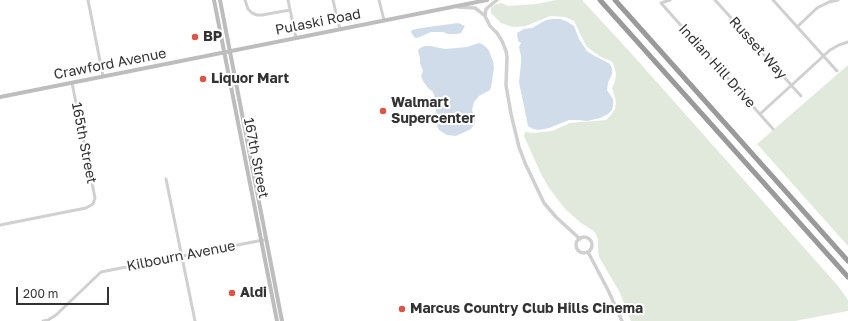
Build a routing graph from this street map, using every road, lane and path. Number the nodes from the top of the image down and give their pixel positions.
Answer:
1 (88, 0) edge
2 (214, 0) edge
3 (220, 0) edge
4 (245, 0) edge
5 (288, 0) edge
6 (333, 0) edge
7 (379, 0) edge
8 (487, 0) edge
9 (498, 0) edge
10 (600, 0) edge
11 (615, 0) edge
12 (670, 0) edge
13 (715, 0) edge
14 (773, 0) edge
15 (838, 0) edge
16 (454, 6) junction
17 (290, 10) junction
18 (485, 16) junction
19 (384, 20) junction
20 (797, 27) junction
21 (340, 29) junction
22 (296, 38) junction
23 (848, 42) edge
24 (230, 51) junction
25 (224, 52) junction
26 (823, 56) junction
27 (837, 71) dead end
28 (103, 76) junction
29 (72, 82) junction
30 (791, 85) junction
31 (801, 96) dead end
32 (0, 97) edge
33 (760, 114) junction
34 (773, 129) dead end
35 (166, 179) dead end
36 (0, 225) edge
37 (267, 239) junction
38 (580, 239) junction
39 (261, 240) junction
40 (588, 252) junction
41 (182, 257) junction
42 (848, 261) edge
43 (848, 277) edge
44 (43, 321) edge
45 (195, 321) edge
46 (277, 321) edge
47 (282, 321) edge
48 (622, 321) edge

1 - 28 street
2 - 25 main road, 167th Street
3 - 24 main road, 167th Street
4 - 17 street
5 - 17 street
6 - 21 street
7 - 19 street
8 - 16 main road, Pulaski Road
9 - 18 street
10 - 43 highway
11 - 42 highway
12 - 33 street, Indian Hill Drive
13 - 30 street, Russet Way
14 - 20 street
15 - 20 street
16 - 18 street
16 - 19 main road, Pulaski Road
17 - 22 street
18 - 38 street
19 - 21 main road, Pulaski Road
20 - 26 street
21 - 22 main road, Pulaski Road
22 - 24 main road, Pulaski Road
23 - 26 street
24 - 25 main road, Pulaski Road
24 - 37 main road, 167th Street
25 - 28 main road, Crawford Avenue
25 - 39 main road, 167th Street
26 - 27 street
26 - 30 street
28 - 29 main road, Crawford Avenue
29 - 32 main road, Crawford Avenue
29 - 36 street, 165th Street
30 - 31 street, Russet Way
30 - 33 street
33 - 34 street, Indian Hill Drive
35 - 41 street
37 - 39 street, Kilbourn Avenue
37 - 47 main road, 167th Street
38 - 40 street
38 - 40 street
39 - 41 street, Kilbourn Avenue
39 - 46 main road, 167th Street
40 - 48 street
41 - 44 street, Kilbourn Avenue
41 - 45 street

